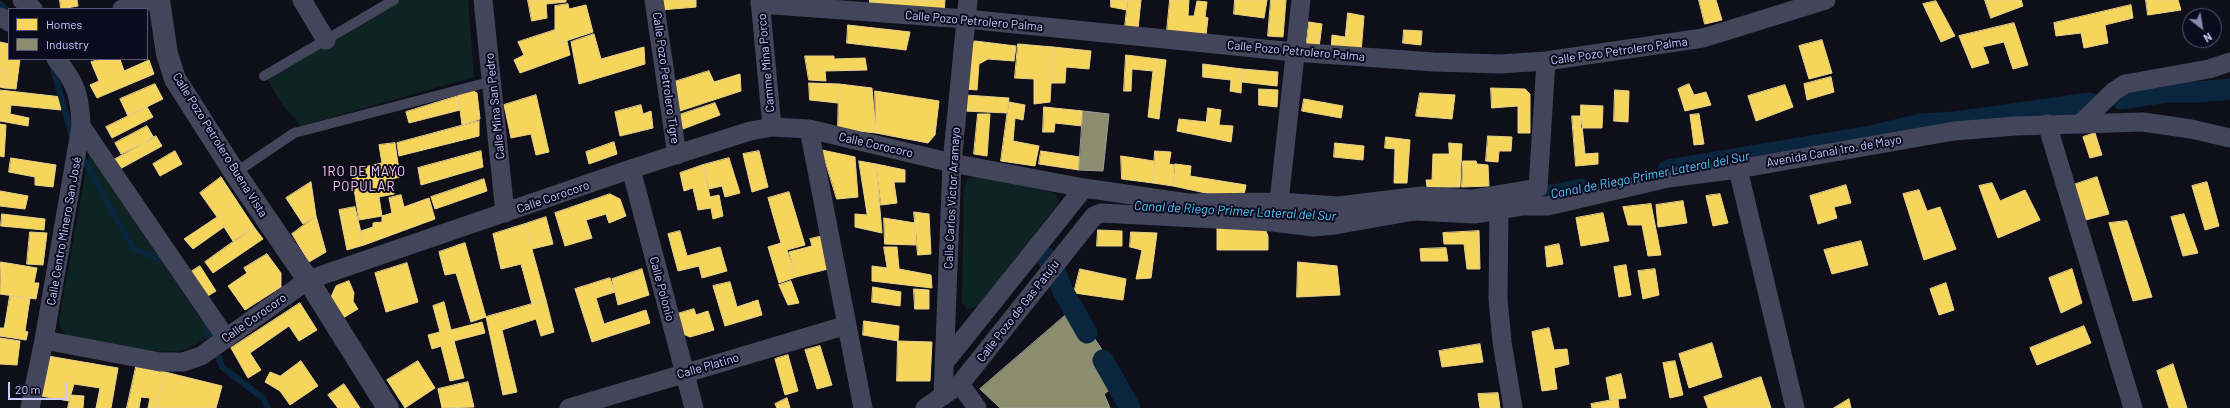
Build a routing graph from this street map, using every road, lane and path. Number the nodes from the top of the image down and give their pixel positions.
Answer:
1 (22, 0) edge
2 (151, 0) edge
3 (159, 0) edge
4 (302, 0) edge
5 (394, 0) edge
6 (483, 0) edge
7 (654, 0) edge
8 (968, 0) edge
9 (1300, 0) edge
10 (1826, 0) edge
11 (760, 2) edge
12 (32, 8) edge
13 (125, 8) edge
14 (966, 19) junction
15 (326, 40) junction
16 (1294, 52) junction
17 (57, 60) edge
18 (1546, 61) junction
19 (2230, 62) edge
20 (264, 76) dead end
21 (493, 81) junction
22 (2080, 123) junction
23 (2047, 124) junction
24 (81, 126) junction
25 (772, 127) junction
26 (809, 129) junction
27 (2230, 138) edge
28 (677, 155) junction
29 (952, 163) junction
30 (631, 169) junction
31 (1738, 169) junction
32 (235, 173) junction
33 (1084, 188) junction
34 (1279, 202) junction
35 (1499, 209) junction
36 (1107, 212) joint
37 (505, 213) junction
38 (1289, 224) junction
39 (308, 280) junction
40 (847, 325) junction
41 (226, 338) junction
42 (44, 340) junction
43 (945, 362) junction
44 (685, 373) junction
45 (960, 384) junction
46 (943, 396) junction
47 (30, 408) edge
48 (388, 408) edge
49 (569, 408) edge
50 (694, 408) edge
51 (863, 408) edge
52 (925, 408) edge
53 (977, 408) edge
54 (1514, 408) edge
55 (1795, 408) edge
56 (2133, 408) edge

1 - 12 street
2 - 13 street
3 - 32 street, Calle Pozo Petrolero Buena Vista
4 - 15 street
5 - 15 lane
6 - 21 street, Calle Mina San Pedro
7 - 28 street, Calle Pozo Petrolero Tigre
8 - 14 street, Calle Carlos Victor Aramayo
9 - 16 street
10 - 18 street, Calle Pozo Petrolero Palma
11 - 14 street, Calle Pozo Petrolero Palma
11 - 25 street, Camme Mina Porco
14 - 16 street, Calle Pozo Petrolero Palma
14 - 29 street, Calle Carlos Victor Aramayo
15 - 20 lane
16 - 18 street, Calle Pozo Petrolero Palma
16 - 34 street
17 - 24 street, Calle Centro Minero San José
18 - 34 street, Calle Corocoro
19 - 22 street
21 - 32 lane
21 - 37 street, Calle Mina San Pedro
22 - 23 street, Avenida Canal 1ro. de Mayo
22 - 27 street, Avenida Canal 1ro. de Mayo
23 - 31 street, Avenida Canal 1ro. de Mayo
23 - 56 street
24 - 41 street
24 - 42 street, Calle Centro Minero San José
25 - 26 street, Calle Corocoro
25 - 28 street, Calle Corocoro
26 - 29 street, Calle Corocoro
26 - 40 street
28 - 30 street, Calle Corocoro
29 - 33 street, Calle Corocoro
29 - 43 street, Calle Carlos Victor Aramayo
30 - 37 street, Calle Corocoro
30 - 44 street, Calle Polonio
31 - 35 street, Avenida Canal 1ro. de Mayo
31 - 55 street
32 - 39 street, Calle Pozo Petrolero Buena Vista
33 - 34 street, Calle Corocoro
33 - 43 street
34 - 38 street
35 - 38 street, Avenida Canal 1ro. de Mayo
35 - 54 street
36 - 38 street, Avenida Canal 1ro. de Mayo
36 - 45 street, Calle Pozo de Gas Patuju
37 - 39 street, Calle Corocoro
39 - 41 street, Calle Corocoro
39 - 48 street, Calle Pozo Petrolero Buena Vista
40 - 44 street, Calle Platino
40 - 51 street
41 - 42 street, Calle Corocoro
42 - 47 street, Calle Centro Minero San José
43 - 46 street, Calle Carlos Victor Aramayo
44 - 49 street, Calle Platino
44 - 50 street, Calle Polonio
45 - 46 street, Calle Pozo de Gas Patuju
45 - 53 street
46 - 52 street, Calle Pozo de Gas Patuju

